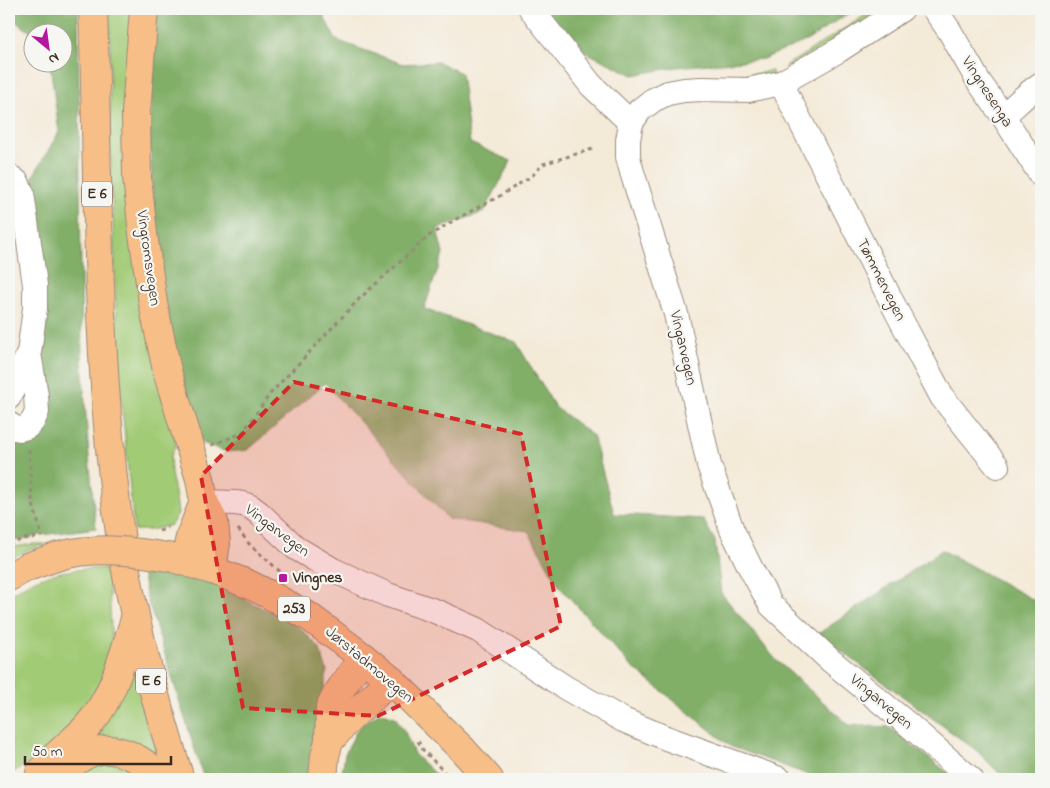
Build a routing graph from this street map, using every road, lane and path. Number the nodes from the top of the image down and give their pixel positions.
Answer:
1 (93, 9) edge
2 (144, 9) edge
3 (531, 9) edge
4 (902, 9) edge
5 (934, 9) edge
6 (781, 83) junction
7 (1041, 84) edge
8 (1003, 116) junction
9 (631, 123) junction
10 (596, 148) dead end
11 (1041, 175) edge
12 (9, 176) edge
13 (30, 353) junction
14 (9, 397) edge
15 (18, 425) edge
16 (210, 446) dead end
17 (998, 466) dead end
18 (204, 502) junction
19 (51, 546) junction
20 (179, 560) junction
21 (212, 570) junction
22 (9, 577) edge
23 (136, 619) junction
24 (363, 657) junction
25 (391, 680) junction
26 (415, 735) dead end
27 (329, 741) junction
28 (35, 776) edge
29 (164, 779) edge
30 (180, 779) edge
31 (323, 779) edge
32 (451, 779) edge
33 (489, 779) edge
34 (778, 779) edge
35 (971, 779) edge

1 - 23 main road, E 6
2 - 18 main road, Vingromsvegen
3 - 9 street
4 - 6 street
5 - 8 street, Vingnesenga
6 - 9 street
6 - 17 street, Tømmervegen
7 - 8 street
8 - 11 street, Vingnesenga
9 - 35 street, Vingarvegen
10 - 16 path
12 - 13 street
13 - 14 street
13 - 15 street
15 - 19 path
18 - 20 main road
18 - 21 main road, Vingromsvegen
18 - 34 street, Vingarvegen
19 - 20 main road, 253, bridge
19 - 22 main road, 253
20 - 21 main road, Jørstadmovegen / 253
21 - 24 main road, Jørstadmovegen / 253
23 - 28 main road
23 - 30 main road, E 6
24 - 25 main road, Jørstadmovegen / 253
24 - 27 main road
25 - 27 main road
25 - 33 main road, Jørstadmovegen / 253
26 - 32 path
27 - 31 main road
28 - 29 main road

